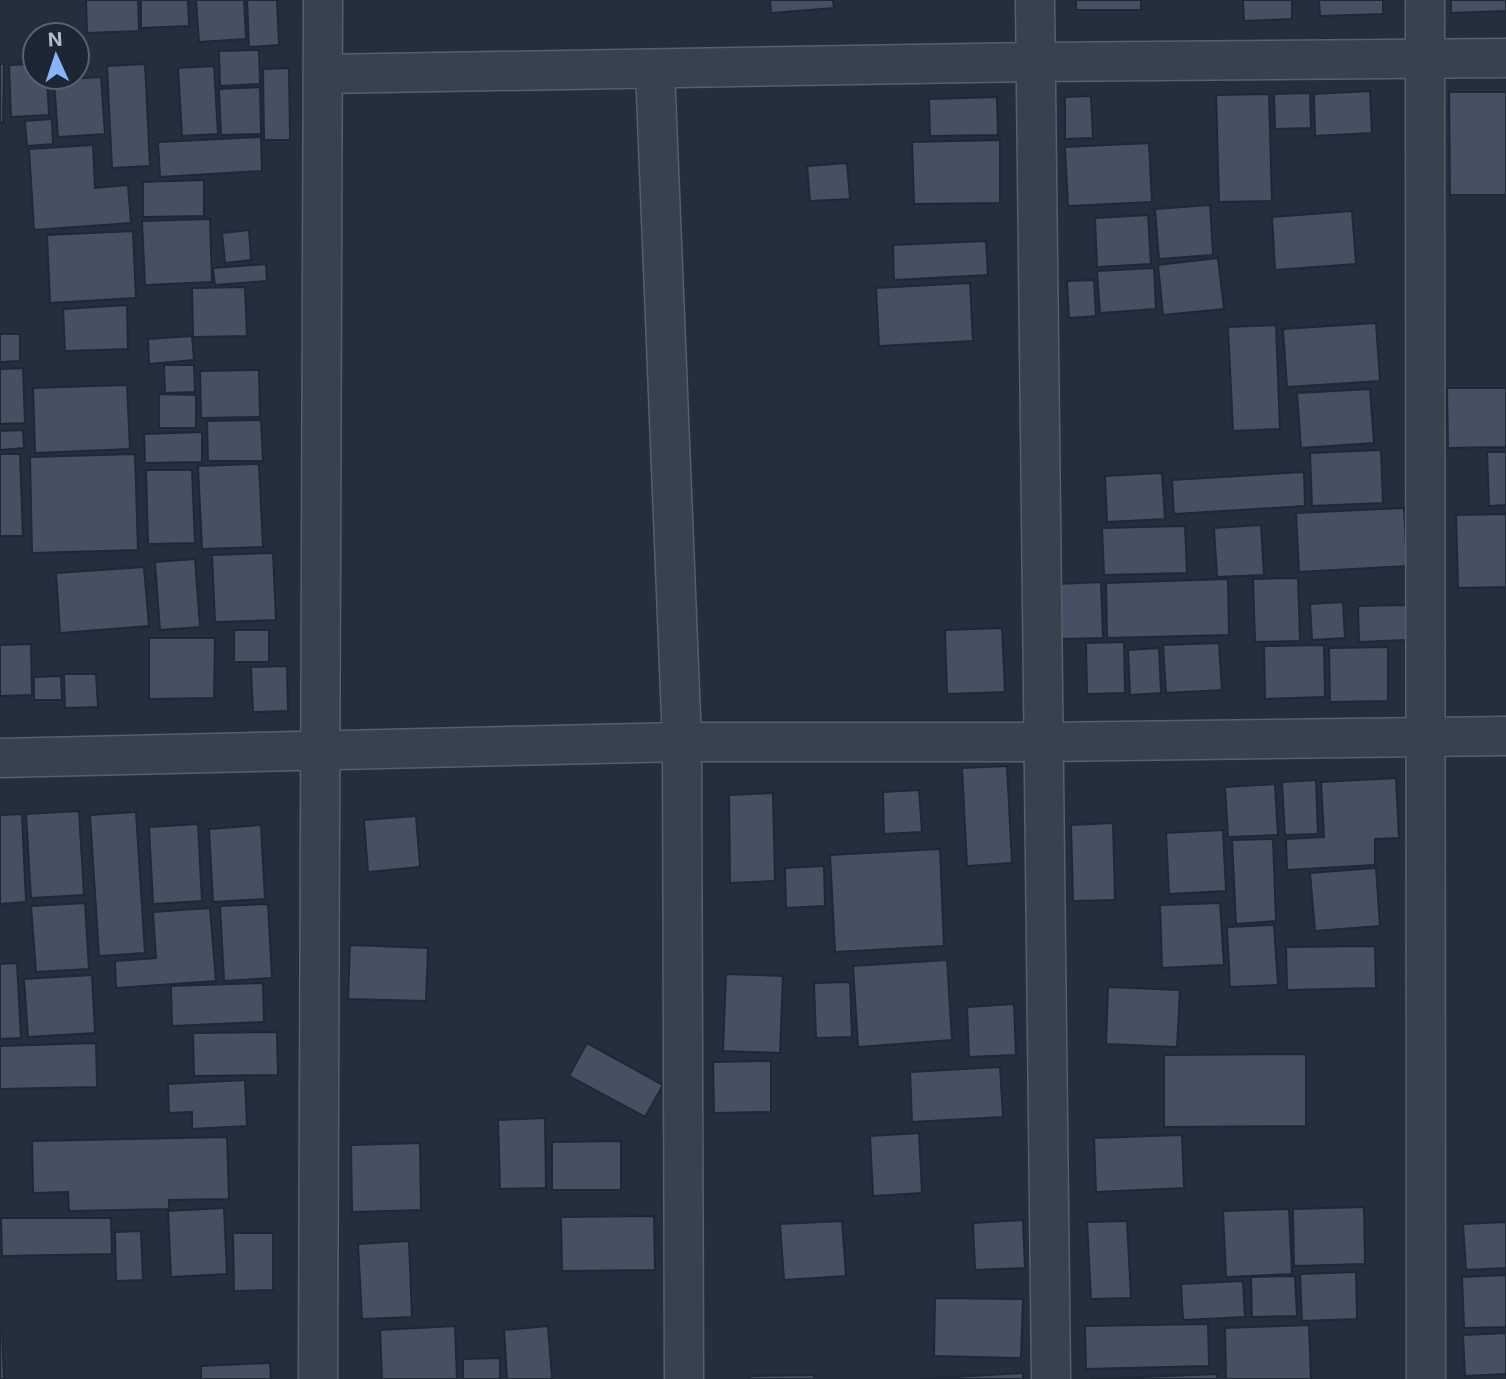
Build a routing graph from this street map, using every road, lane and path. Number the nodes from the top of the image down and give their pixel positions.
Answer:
1 (323, 0) edge
2 (1035, 0) edge
3 (1425, 0) edge
4 (1425, 58) junction
5 (1506, 58) edge
6 (1036, 62) junction
7 (655, 69) junction
8 (324, 74) junction
9 (1506, 736) edge
10 (1427, 738) junction
11 (682, 742) junction
12 (1043, 742) junction
13 (318, 750) junction
14 (0, 758) edge
15 (318, 1379) edge
16 (684, 1379) edge
17 (1051, 1379) edge
18 (1426, 1379) edge

1 - 8 street
2 - 6 street
3 - 4 street
4 - 5 street
4 - 6 street
4 - 10 street
6 - 7 street
6 - 12 street
7 - 8 street
7 - 11 street
8 - 13 street
9 - 10 street
10 - 12 street
10 - 18 street
11 - 12 street
11 - 13 street
11 - 16 street
12 - 17 street
13 - 14 street
13 - 15 street

